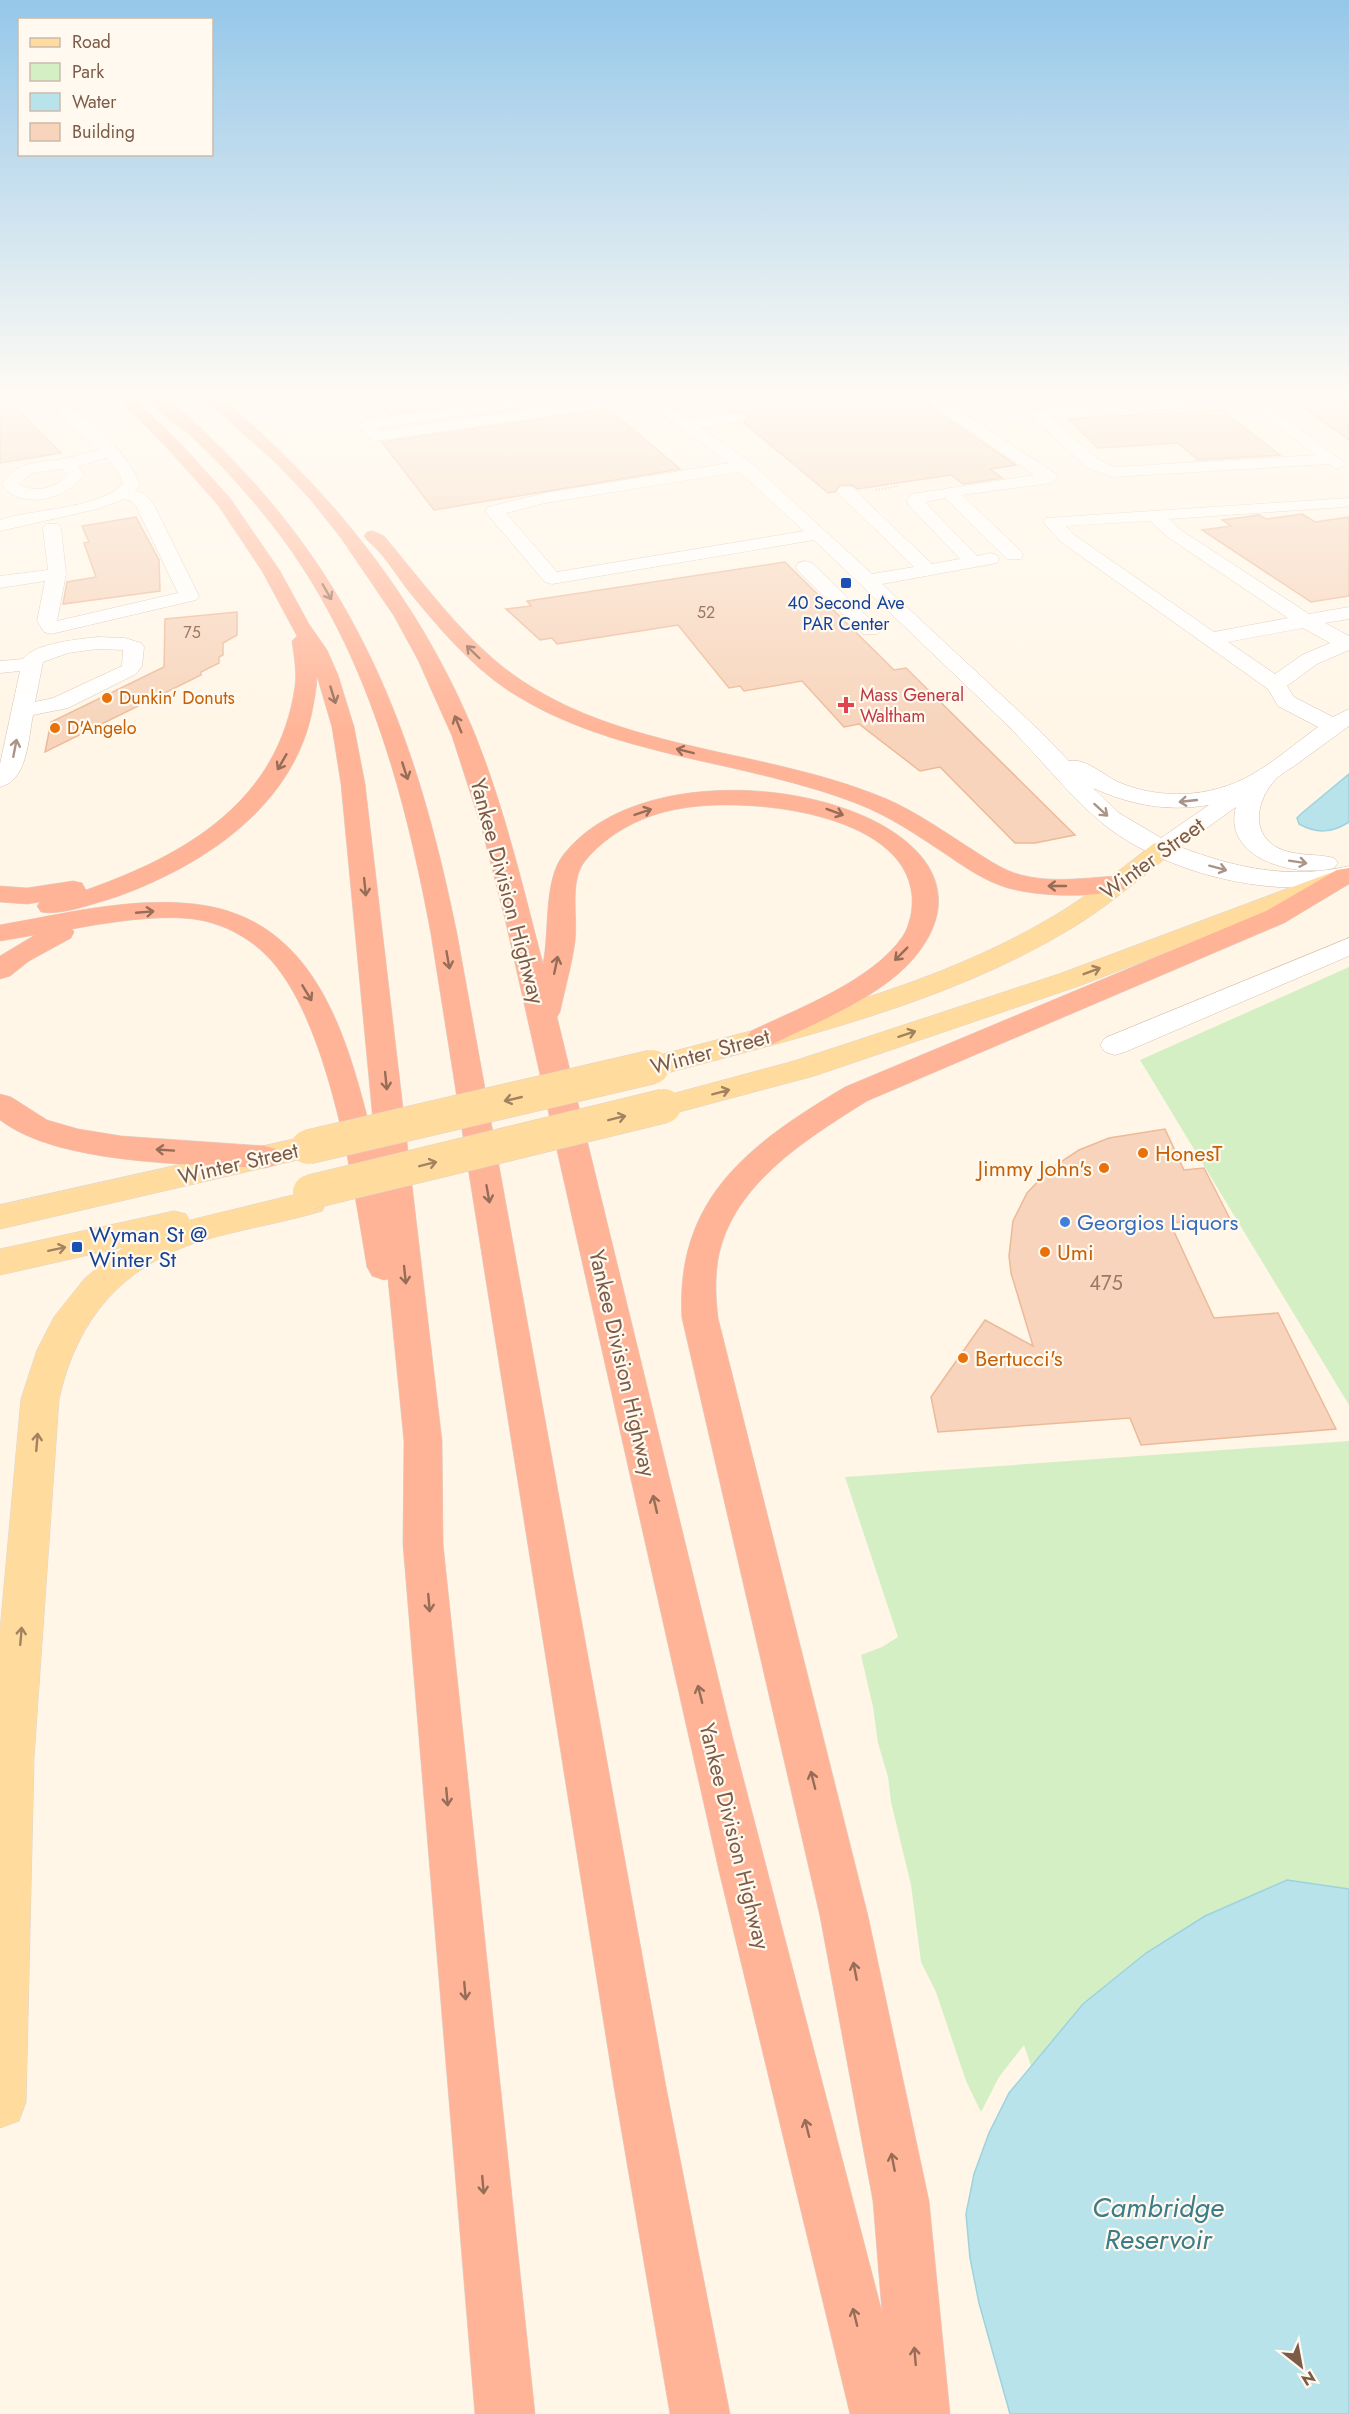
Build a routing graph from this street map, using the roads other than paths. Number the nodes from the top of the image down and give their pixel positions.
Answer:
1 (85, 506) edge
2 (145, 506) edge
3 (226, 506) edge
4 (266, 506) edge
5 (326, 506) joint
6 (515, 506) edge
7 (787, 506) edge
8 (861, 506) edge
9 (920, 506) edge
10 (963, 506) edge
11 (1321, 506) edge
12 (1155, 516) junction
13 (0, 526) edge
14 (52, 528) dead end
15 (818, 534) junction
16 (847, 561) junction
17 (974, 562) junction
18 (929, 570) junction
19 (57, 574) junction
20 (867, 581) junction
21 (0, 582) edge
22 (888, 600) junction
23 (839, 608) junction
24 (1349, 614) edge
25 (1304, 620) junction
26 (299, 624) junction
27 (870, 630) dead end
28 (1209, 639) junction
29 (1348, 644) edge
30 (32, 664) junction
31 (0, 667) edge
32 (1276, 686) junction
33 (22, 711) junction
34 (1341, 721) edge
35 (1047, 751) junction
36 (1264, 778) junction
37 (0, 780) edge
38 (235, 821) junction
39 (1162, 849) junction
40 (1348, 869) edge
41 (1116, 884) junction
42 (0, 894) edge
43 (0, 914) edge
44 (87, 920) junction
45 (0, 933) edge
46 (1349, 946) edge
47 (0, 970) edge
48 (544, 1023) junction
49 (761, 1038) junction
50 (1115, 1045) dead end
51 (0, 1104) edge
52 (265, 1157) junction
53 (310, 1197) junction
54 (0, 1217) edge
55 (0, 1262) edge
56 (423, 1544) junction
57 (0, 1661) edge
58 (12, 1757) junction
59 (0, 2102) edge
60 (505, 2414) edge
61 (700, 2414) edge
62 (880, 2414) edge
63 (920, 2414) edge

1 - 13 street
2 - 19 street
3 - 26 highway
4 -> 61 highway
41 -> 5 highway
48 -> 5 highway, Yankee Division Highway
6 - 15 street
7 - 15 street
8 - 18 street
9 - 17 street
10 - 17 street
11 - 12 street
12 - 25 street
12 - 28 street
14 - 19 street
15 - 16 street
16 - 20 street
16 - 23 street
17 - 18 street
18 - 20 street
19 - 21 street
20 - 22 street
22 - 23 street
22 - 35 street
23 - 27 street
24 - 25 street
25 - 28 street
25 - 29 street
26 -> 38 highway
26 -> 56 highway
28 - 32 street
29 - 32 street
30 - 31 street
30 - 33 street
30 - 33 street
32 - 34 street
37 -> 33 street
34 - 36 street, Winter Street
36 -> 35 street
35 -> 39 street
36 - 39 street, Winter Street
36 -> 40 street
38 - 42 highway
38 - 43 highway
39 -> 40 street
39 - 41 main road, Winter Street
53 -> 40 main road, Winter Street, bridge
63 -> 40 highway
41 - 49 main road, Winter Street
44 - 45 highway
44 - 47 highway
44 -> 56 highway
46 - 50 street
48 -> 49 highway
62 -> 48 highway, Yankee Division Highway
49 -> 52 main road, Winter Street, bridge
52 -> 51 highway
52 - 54 main road, Winter Street
55 -> 53 main road, Winter Street
58 -> 53 main road
56 -> 60 highway
57 - 58 main road
58 - 59 main road

